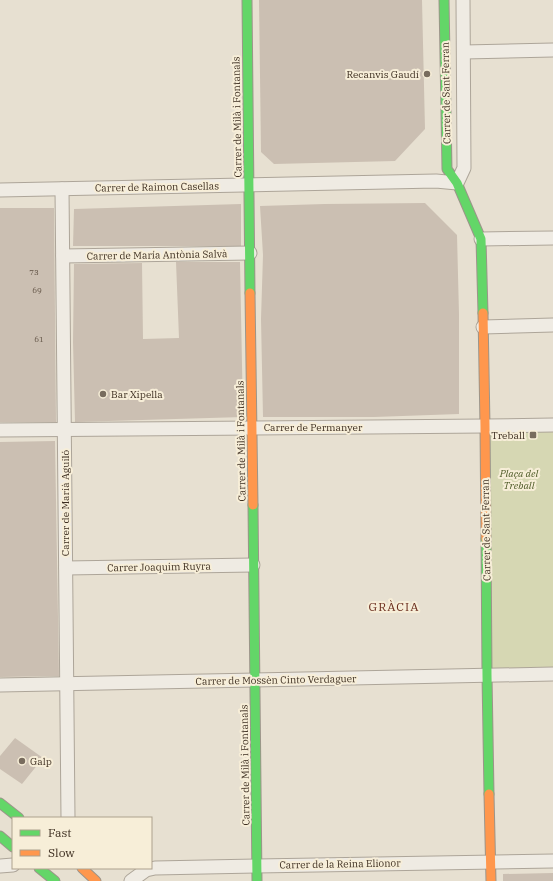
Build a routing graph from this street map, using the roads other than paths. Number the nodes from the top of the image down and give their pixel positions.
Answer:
1 (247, 0) edge
2 (444, 0) edge
3 (463, 0) edge
4 (553, 50) edge
5 (464, 52) junction
6 (457, 183) junction
7 (250, 186) junction
8 (62, 189) junction
9 (0, 190) edge
10 (553, 238) edge
11 (481, 239) junction
12 (250, 253) junction
13 (63, 256) junction
14 (553, 326) edge
15 (483, 327) junction
16 (553, 425) edge
17 (485, 426) junction
18 (252, 428) junction
19 (64, 429) junction
20 (0, 430) edge
21 (253, 565) junction
22 (66, 568) junction
23 (553, 674) edge
24 (487, 675) junction
25 (255, 680) junction
26 (66, 684) junction
27 (0, 685) edge
28 (0, 803) edge
29 (18, 817) edge
30 (68, 817) edge
31 (0, 836) edge
32 (12, 846) edge
33 (553, 861) edge
34 (490, 862) junction
35 (0, 866) edge
36 (12, 866) edge
37 (257, 866) junction
38 (40, 869) edge
39 (83, 869) edge
40 (150, 869) edge
41 (152, 869) edge
42 (55, 881) edge
43 (96, 881) edge
44 (131, 881) edge
45 (258, 881) edge
46 (491, 881) edge

1 - 7 street, Carrer de Milà i Fontanals
2 - 6 street, Carrer de Sant Ferran
3 - 5 street, Carrer de Sant Ferran
4 - 5 street
5 - 6 street, Carrer de Sant Ferran
6 - 7 street, Carrer de Raimon Casellas
6 - 11 street, Carrer de Sant Ferran
7 - 8 street, Carrer de Raimon Casellas
7 - 12 street, Carrer de Milà i Fontanals
8 - 9 street, Carrer de Raimon Casellas
8 - 13 street, Carrer de Marià Aguiló
10 - 11 street
11 - 15 street, Carrer de Sant Ferran
12 - 13 street, Carrer de María Antònia Salvà
12 - 18 street, Carrer de Milà i Fontanals
13 - 19 street, Carrer de Marià Aguiló
14 - 15 street
15 - 17 street, Carrer de Sant Ferran
16 - 17 street, Carrer de Permanyer
17 - 18 street, Carrer de Permanyer
17 - 24 street, Carrer de Sant Ferran
18 - 19 street, Carrer de Permanyer
18 - 21 street, Carrer de Milà i Fontanals
19 - 20 street, Carrer de Permanyer
19 - 22 street, Carrer de Marià Aguiló
21 - 22 street, Carrer Joaquim Ruyra
21 - 25 street, Carrer de Milà i Fontanals
22 - 26 street, Carrer de Marià Aguiló
23 - 24 street, Carrer de Mossèn Cinto Verdaguer
24 - 25 street, Carrer de Mossèn Cinto Verdaguer
24 - 34 street, Carrer de Sant Ferran
25 - 26 street, Carrer de Mossèn Cinto Verdaguer
25 - 37 street, Carrer de Milà i Fontanals
26 - 27 street, Carrer de Mossèn Cinto Verdaguer
26 - 30 street, Carrer de Marià Aguiló
28 - 29 street
31 - 32 street
33 - 34 street, Carrer de la Reina Elionor
34 - 37 street, Carrer de la Reina Elionor
34 - 46 street, Carrer de Sant Ferran
35 - 36 street
37 - 41 street, Carrer de la Reina Elionor
37 - 45 street, Carrer de Milà i Fontanals
38 - 42 street
39 - 43 street
40 - 44 street, Carrer de la Reina Elionor

